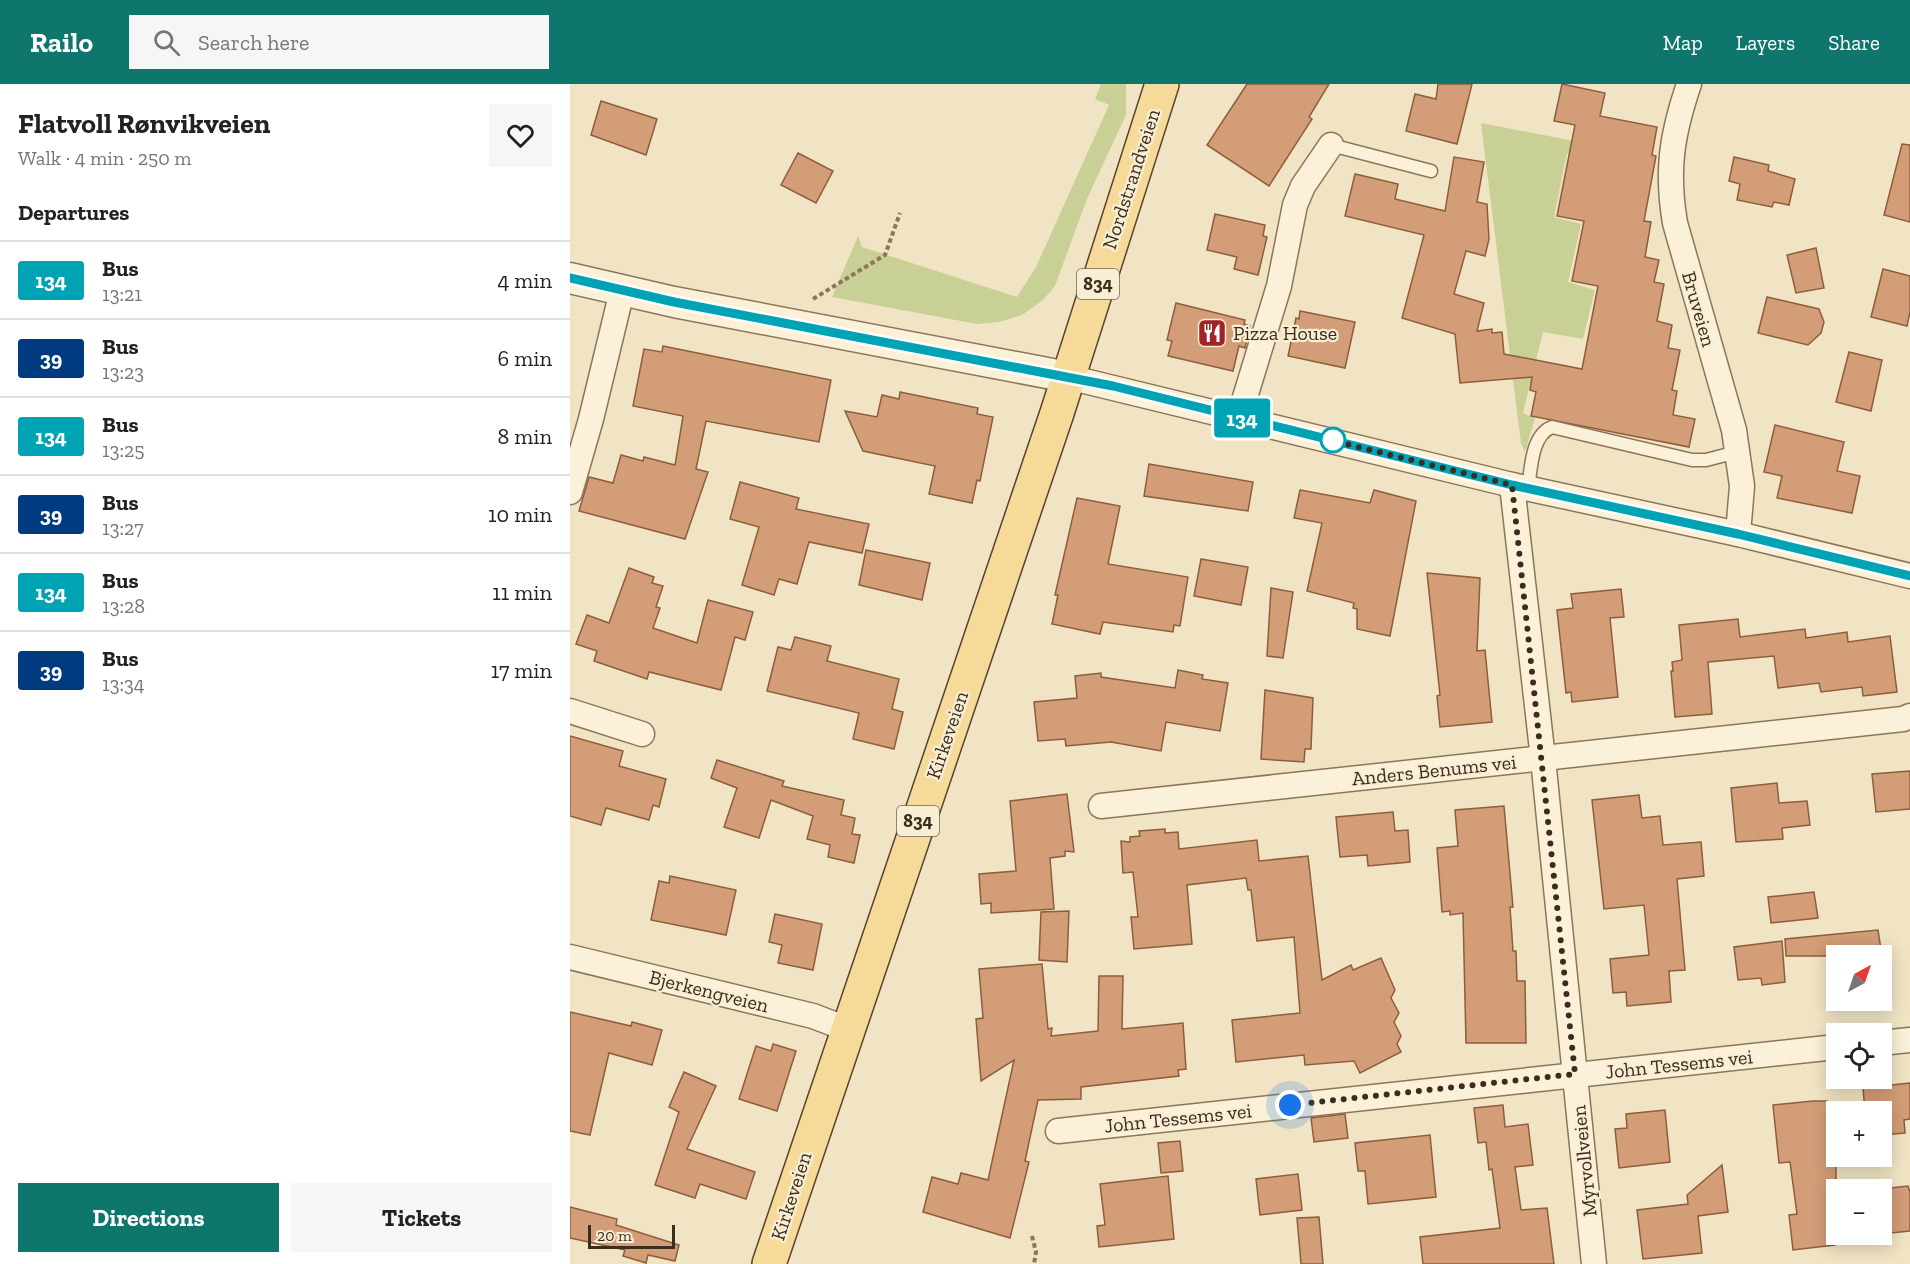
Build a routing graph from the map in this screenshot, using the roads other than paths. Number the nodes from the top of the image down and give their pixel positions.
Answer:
1 (1162, 84) edge
2 (1689, 84) edge
3 (1331, 145) joint
4 (1431, 171) dead end
5 (570, 278) edge
6 (622, 291) junction
7 (1068, 377) junction
8 (1239, 417) junction
9 (1737, 452) junction
10 (1520, 487) junction
11 (570, 492) edge
12 (1738, 534) junction
13 (1910, 576) edge
14 (570, 711) edge
15 (1910, 716) edge
16 (642, 734) dead end
17 (1543, 759) junction
18 (1101, 806) dead end
19 (570, 957) edge
20 (847, 1029) junction
21 (1910, 1040) edge
22 (1892, 1042) edge
23 (1826, 1048) edge
24 (1575, 1074) junction
25 (1058, 1131) dead end
26 (769, 1264) edge
27 (1594, 1264) edge

1 - 7 main road, Nordstrandveien / 834
2 - 9 street, Bruveien
3 - 4 lane
3 - 8 street
5 - 6 street
6 - 7 street
6 - 11 street
7 - 8 street
7 - 20 main road, Kirkeveien / 834
8 - 10 street
9 - 10 lane
9 - 12 street, Bruveien
10 - 12 street
10 - 17 street, Myrvollveien
12 - 13 street
14 - 16 street
15 - 17 street, Anders Benums vei
17 - 18 street, Anders Benums vei
17 - 24 street, Myrvollveien
19 - 20 street, Bjerkengveien
20 - 26 main road, Kirkeveien / 834
21 - 22 street
23 - 24 street, John Tessems vei
24 - 25 street, John Tessems vei
24 - 27 street, Myrvollveien

